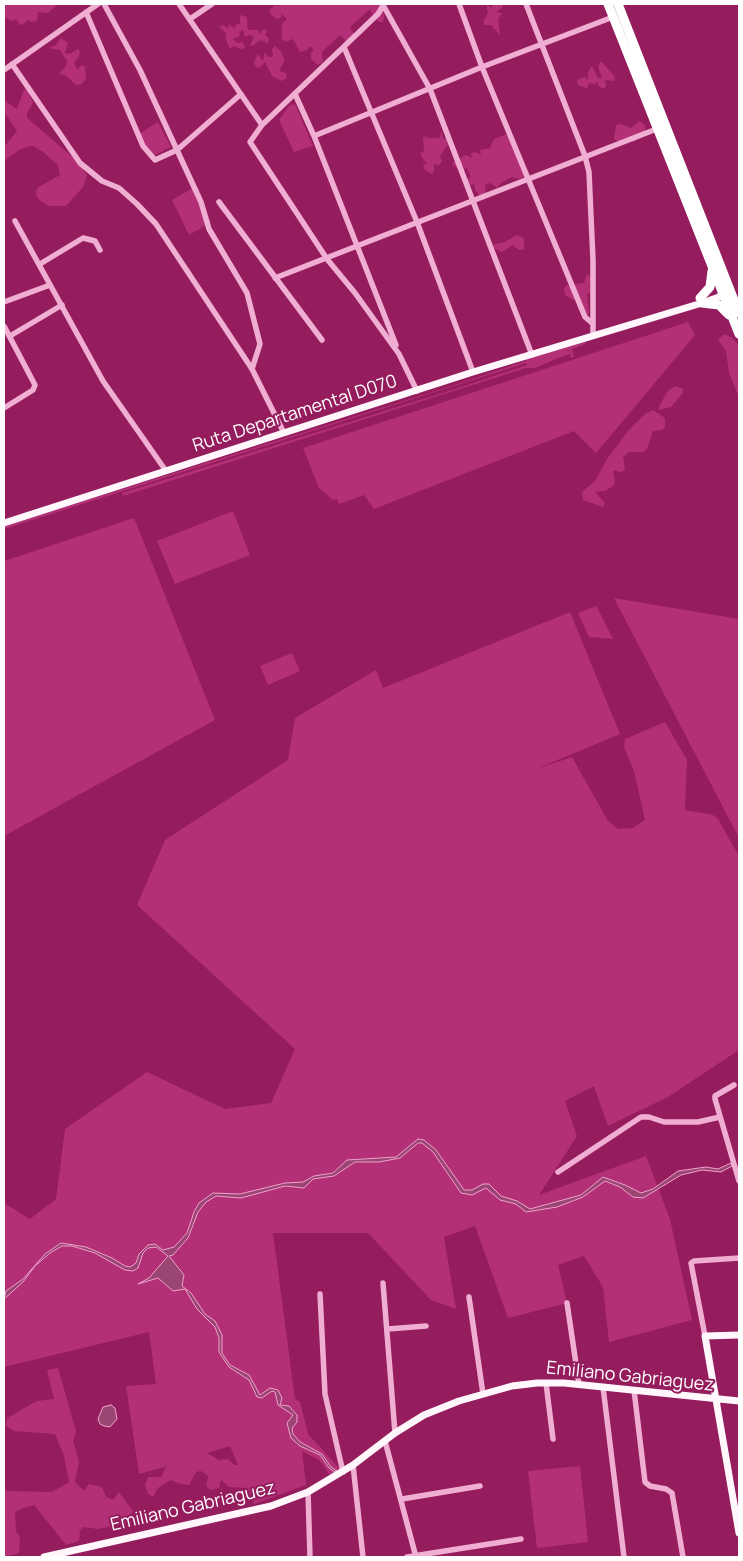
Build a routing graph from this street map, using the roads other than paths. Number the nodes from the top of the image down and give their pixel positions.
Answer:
1 (98, 4) edge
2 (104, 4) edge
3 (179, 4) edge
4 (212, 4) edge
5 (459, 4) edge
6 (526, 4) edge
7 (608, 4) edge
8 (618, 4) edge
9 (384, 5) edge
10 (86, 12) junction
11 (614, 17) junction
12 (190, 19) junction
13 (541, 45) junction
14 (344, 47) junction
15 (12, 64) junction
16 (482, 67) junction
17 (4, 70) edge
18 (430, 89) junction
19 (241, 94) junction
20 (294, 94) junction
21 (372, 112) junction
22 (262, 125) junction
23 (659, 128) junction
24 (314, 136) junction
25 (176, 150) junction
26 (585, 156) junction
27 (528, 178) junction
28 (473, 201) junction
29 (219, 202) dead end
30 (15, 221) dead end
31 (417, 222) junction
32 (711, 240) junction
33 (357, 246) junction
34 (100, 250) dead end
35 (327, 258) junction
36 (711, 263) junction
37 (40, 264) junction
38 (275, 278) junction
39 (50, 285) junction
40 (723, 294) junction
41 (4, 302) edge
42 (700, 302) junction
43 (62, 305) junction
44 (738, 318) edge
45 (592, 323) junction
46 (4, 326) edge
47 (595, 334) junction
48 (739, 334) edge
49 (10, 336) junction
50 (322, 340) dead end
51 (400, 354) junction
52 (532, 355) junction
53 (252, 369) junction
54 (473, 372) junction
55 (417, 390) junction
56 (4, 408) edge
57 (284, 433) junction
58 (166, 471) junction
59 (4, 523) edge
60 (734, 1085) dead end
61 (720, 1117) junction
62 (558, 1172) dead end
63 (739, 1181) edge
64 (739, 1258) edge
65 (383, 1283) dead end
66 (320, 1294) dead end
67 (469, 1297) dead end
68 (567, 1303) dead end
69 (426, 1326) dead end
70 (388, 1330) junction
71 (739, 1335) edge
72 (705, 1336) junction
73 (546, 1383) junction
74 (579, 1384) junction
75 (603, 1387) junction
76 (634, 1390) junction
77 (483, 1394) junction
78 (717, 1400) junction
79 (739, 1402) edge
80 (395, 1433) junction
81 (553, 1439) dead end
82 (385, 1441) junction
83 (353, 1465) junction
84 (343, 1472) junction
85 (480, 1486) dead end
86 (308, 1492) junction
87 (402, 1499) junction
88 (739, 1533) edge
89 (521, 1539) dead end
90 (44, 1557) edge
91 (310, 1557) edge
92 (363, 1557) edge
93 (408, 1557) edge
94 (416, 1557) edge
95 (624, 1557) edge
96 (683, 1557) edge

1 - 10 street
2 - 25 street
3 - 12 street
4 - 12 street
5 - 16 street
6 - 13 street
7 - 11 highway
8 - 32 highway
9 - 14 street
9 - 18 street
10 - 15 street
10 - 25 street
11 - 13 street
11 - 23 highway
12 - 19 street
13 - 16 street
13 - 26 street
14 - 20 street
14 - 21 street
15 - 17 street
15 - 53 street
16 - 18 street
16 - 27 street
18 - 21 street
18 - 28 street
19 - 22 street
19 - 25 street
20 - 22 street
20 - 24 street
21 - 24 street
21 - 31 street
22 - 35 street
23 - 26 street
23 - 36 highway
24 - 33 street
25 - 53 street
26 - 27 street
26 - 45 street
27 - 28 street
27 - 45 street
28 - 31 street
28 - 52 street
29 - 38 street
30 - 37 street
31 - 33 street
31 - 54 street
32 - 40 highway
32 - 44 highway
33 - 35 street
33 - 51 street
34 - 37 street
35 - 38 street
35 - 51 street
36 - 40 highway
36 - 42 highway
37 - 39 street
38 - 50 street
39 - 41 street
39 - 43 street
40 - 42 main road, Ruta Departamental D070
40 - 44 highway
42 - 44 highway
42 - 47 main road, Ruta Departamental D070
43 - 49 street
43 - 58 street
44 - 48 highway
45 - 47 street
46 - 49 street
47 - 52 main road, Ruta Departamental D070
49 - 56 street
51 - 55 street
52 - 54 main road, Ruta Departamental D070
53 - 57 street
54 - 55 main road, Ruta Departamental D070
55 - 57 main road, Ruta Departamental D070
57 - 58 main road, Ruta Departamental D070
58 - 59 main road, Ruta Departamental D070
60 - 61 street
61 - 62 street
61 - 63 street
64 - 72 street
65 - 70 street
66 - 84 street
67 - 77 street
68 - 74 street
69 - 70 street
70 - 80 street
71 - 72 main road
72 - 78 main road
73 - 74 main road, Emiliano Gabriaguez
73 - 77 main road, Emiliano Gabriaguez
73 - 81 street
74 - 75 main road, Emiliano Gabriaguez
75 - 76 main road, Emiliano Gabriaguez
75 - 95 street
76 - 78 main road, Emiliano Gabriaguez
76 - 96 street
77 - 80 main road, Emiliano Gabriaguez
78 - 79 main road, Emiliano Gabriaguez
78 - 88 main road
80 - 82 main road, Emiliano Gabriaguez
82 - 83 main road, Emiliano Gabriaguez
82 - 87 street
83 - 84 main road, Emiliano Gabriaguez
83 - 92 street
84 - 86 main road, Emiliano Gabriaguez
85 - 87 street
86 - 90 main road, Emiliano Gabriaguez
86 - 91 street
87 - 94 street
89 - 94 street
93 - 94 street

